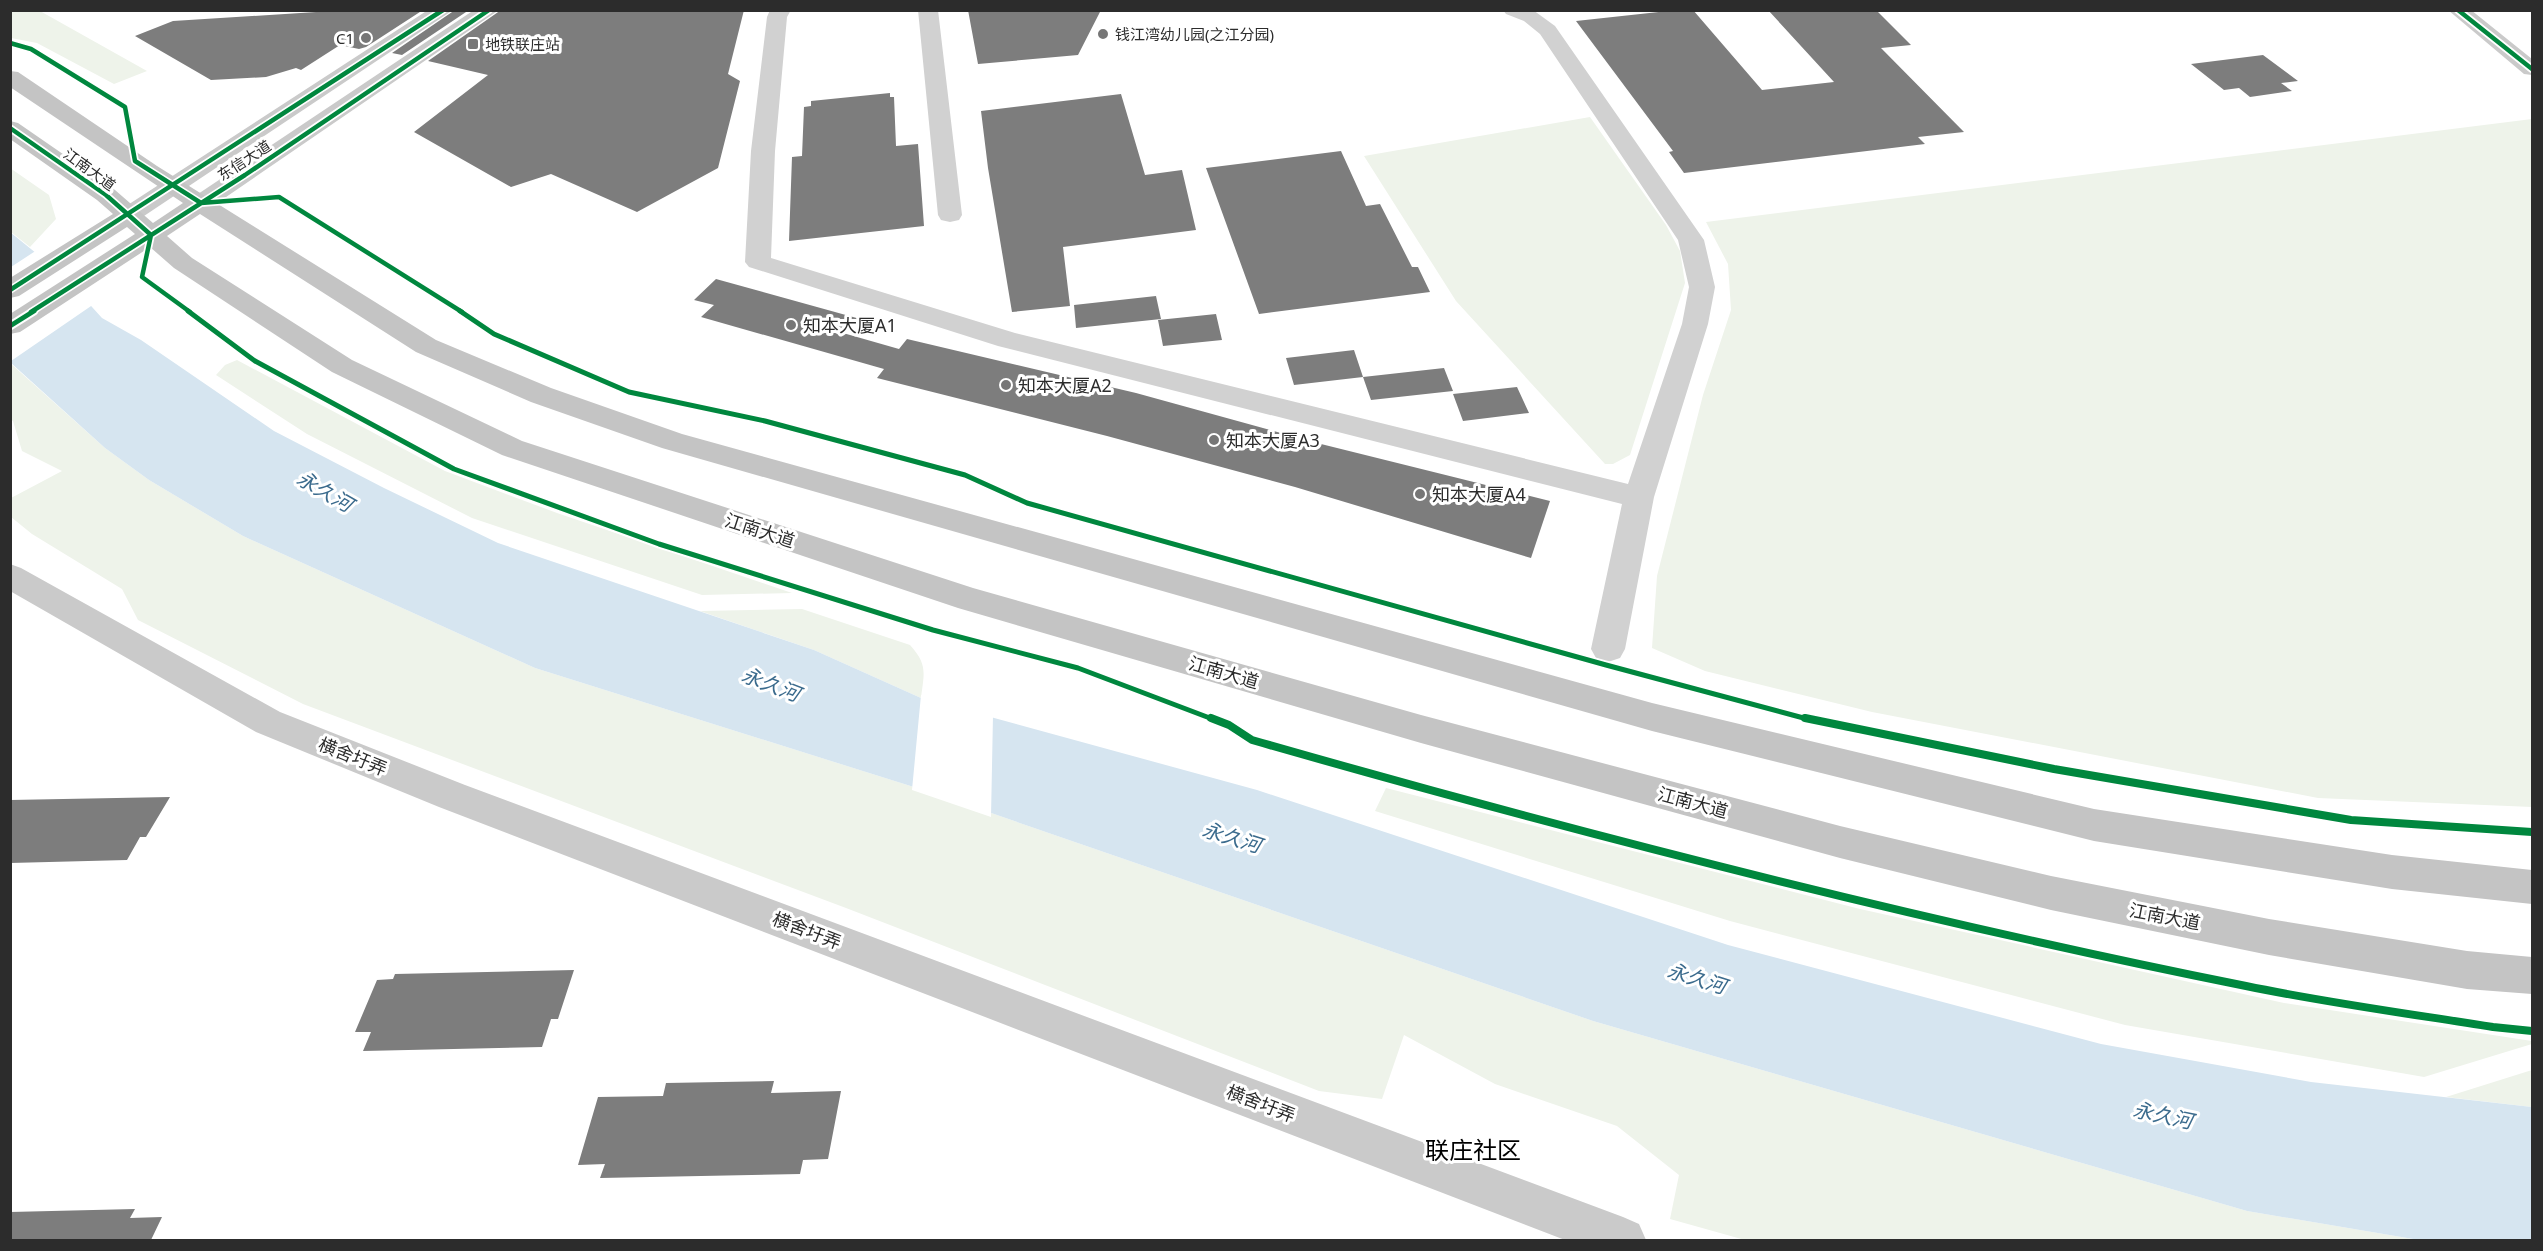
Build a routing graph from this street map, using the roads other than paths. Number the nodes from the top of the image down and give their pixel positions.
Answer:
1 (443, 10) edge
2 (489, 10) edge
3 (781, 10) edge
4 (927, 10) edge
5 (1513, 10) edge
6 (2458, 10) edge
7 (2532, 69) edge
8 (10, 77) edge
9 (10, 128) edge
10 (187, 195) junction
11 (950, 214) dead end
12 (140, 225) junction
13 (10, 290) edge
14 (10, 326) edge
15 (1639, 497) junction
16 (10, 576) edge
17 (1608, 649) dead end
18 (2532, 887) edge
19 (2532, 976) edge
20 (1623, 1240) edge

1 - 10 street, 东信大道
2 - 10 street, 东信大道
3 - 15 street
4 - 11 street
5 - 15 street
6 - 7 street
8 - 10 main road, 江南大道
9 - 12 main road, 江南大道
10 - 12 main road, 东信大道
10 - 18 main road, 江南大道
12 - 13 main road, 东信大道
12 - 14 main road, 东信大道
12 - 19 main road, 江南大道
15 - 17 street
16 - 20 street, 横舍圩弄

